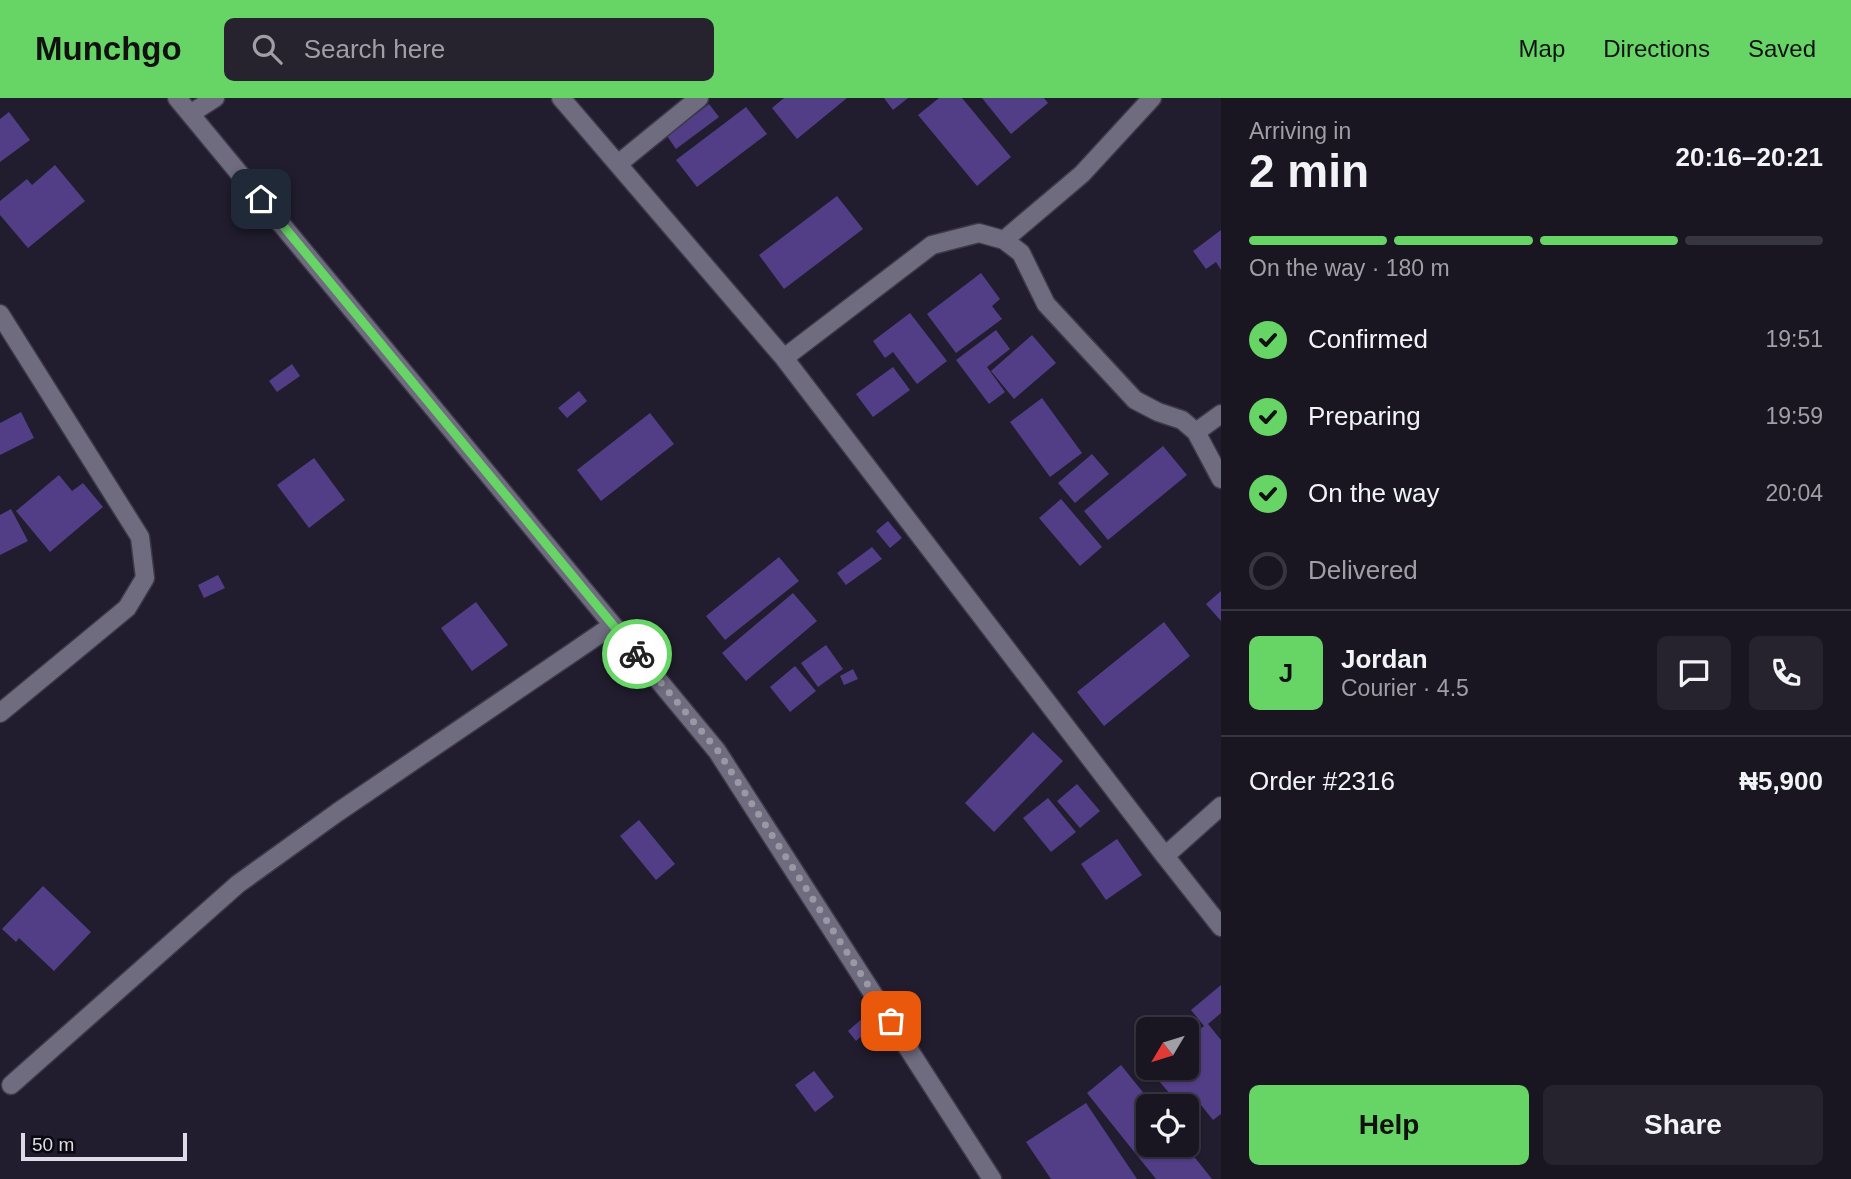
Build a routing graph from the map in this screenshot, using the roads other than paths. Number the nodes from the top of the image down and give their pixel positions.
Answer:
1 (177, 98) edge
2 (215, 98) edge
3 (561, 98) edge
4 (699, 98) edge
5 (1152, 98) edge
6 (190, 114) junction
7 (618, 164) junction
8 (1004, 240) junction
9 (0, 314) edge
10 (785, 358) junction
11 (1221, 414) edge
12 (1196, 432) junction
13 (1221, 479) edge
14 (613, 625) junction
15 (0, 713) edge
16 (1221, 806) edge
17 (1165, 856) junction
18 (1221, 927) edge
19 (11, 1085) dead end
20 (992, 1179) edge

1 - 6 street
2 - 6 street
3 - 7 street
4 - 7 street
5 - 8 street
6 - 14 street
7 - 10 street
8 - 10 street
8 - 12 street
9 - 15 street
10 - 17 street
11 - 12 street
12 - 13 street
14 - 19 street
14 - 20 street
16 - 17 street
17 - 18 street

